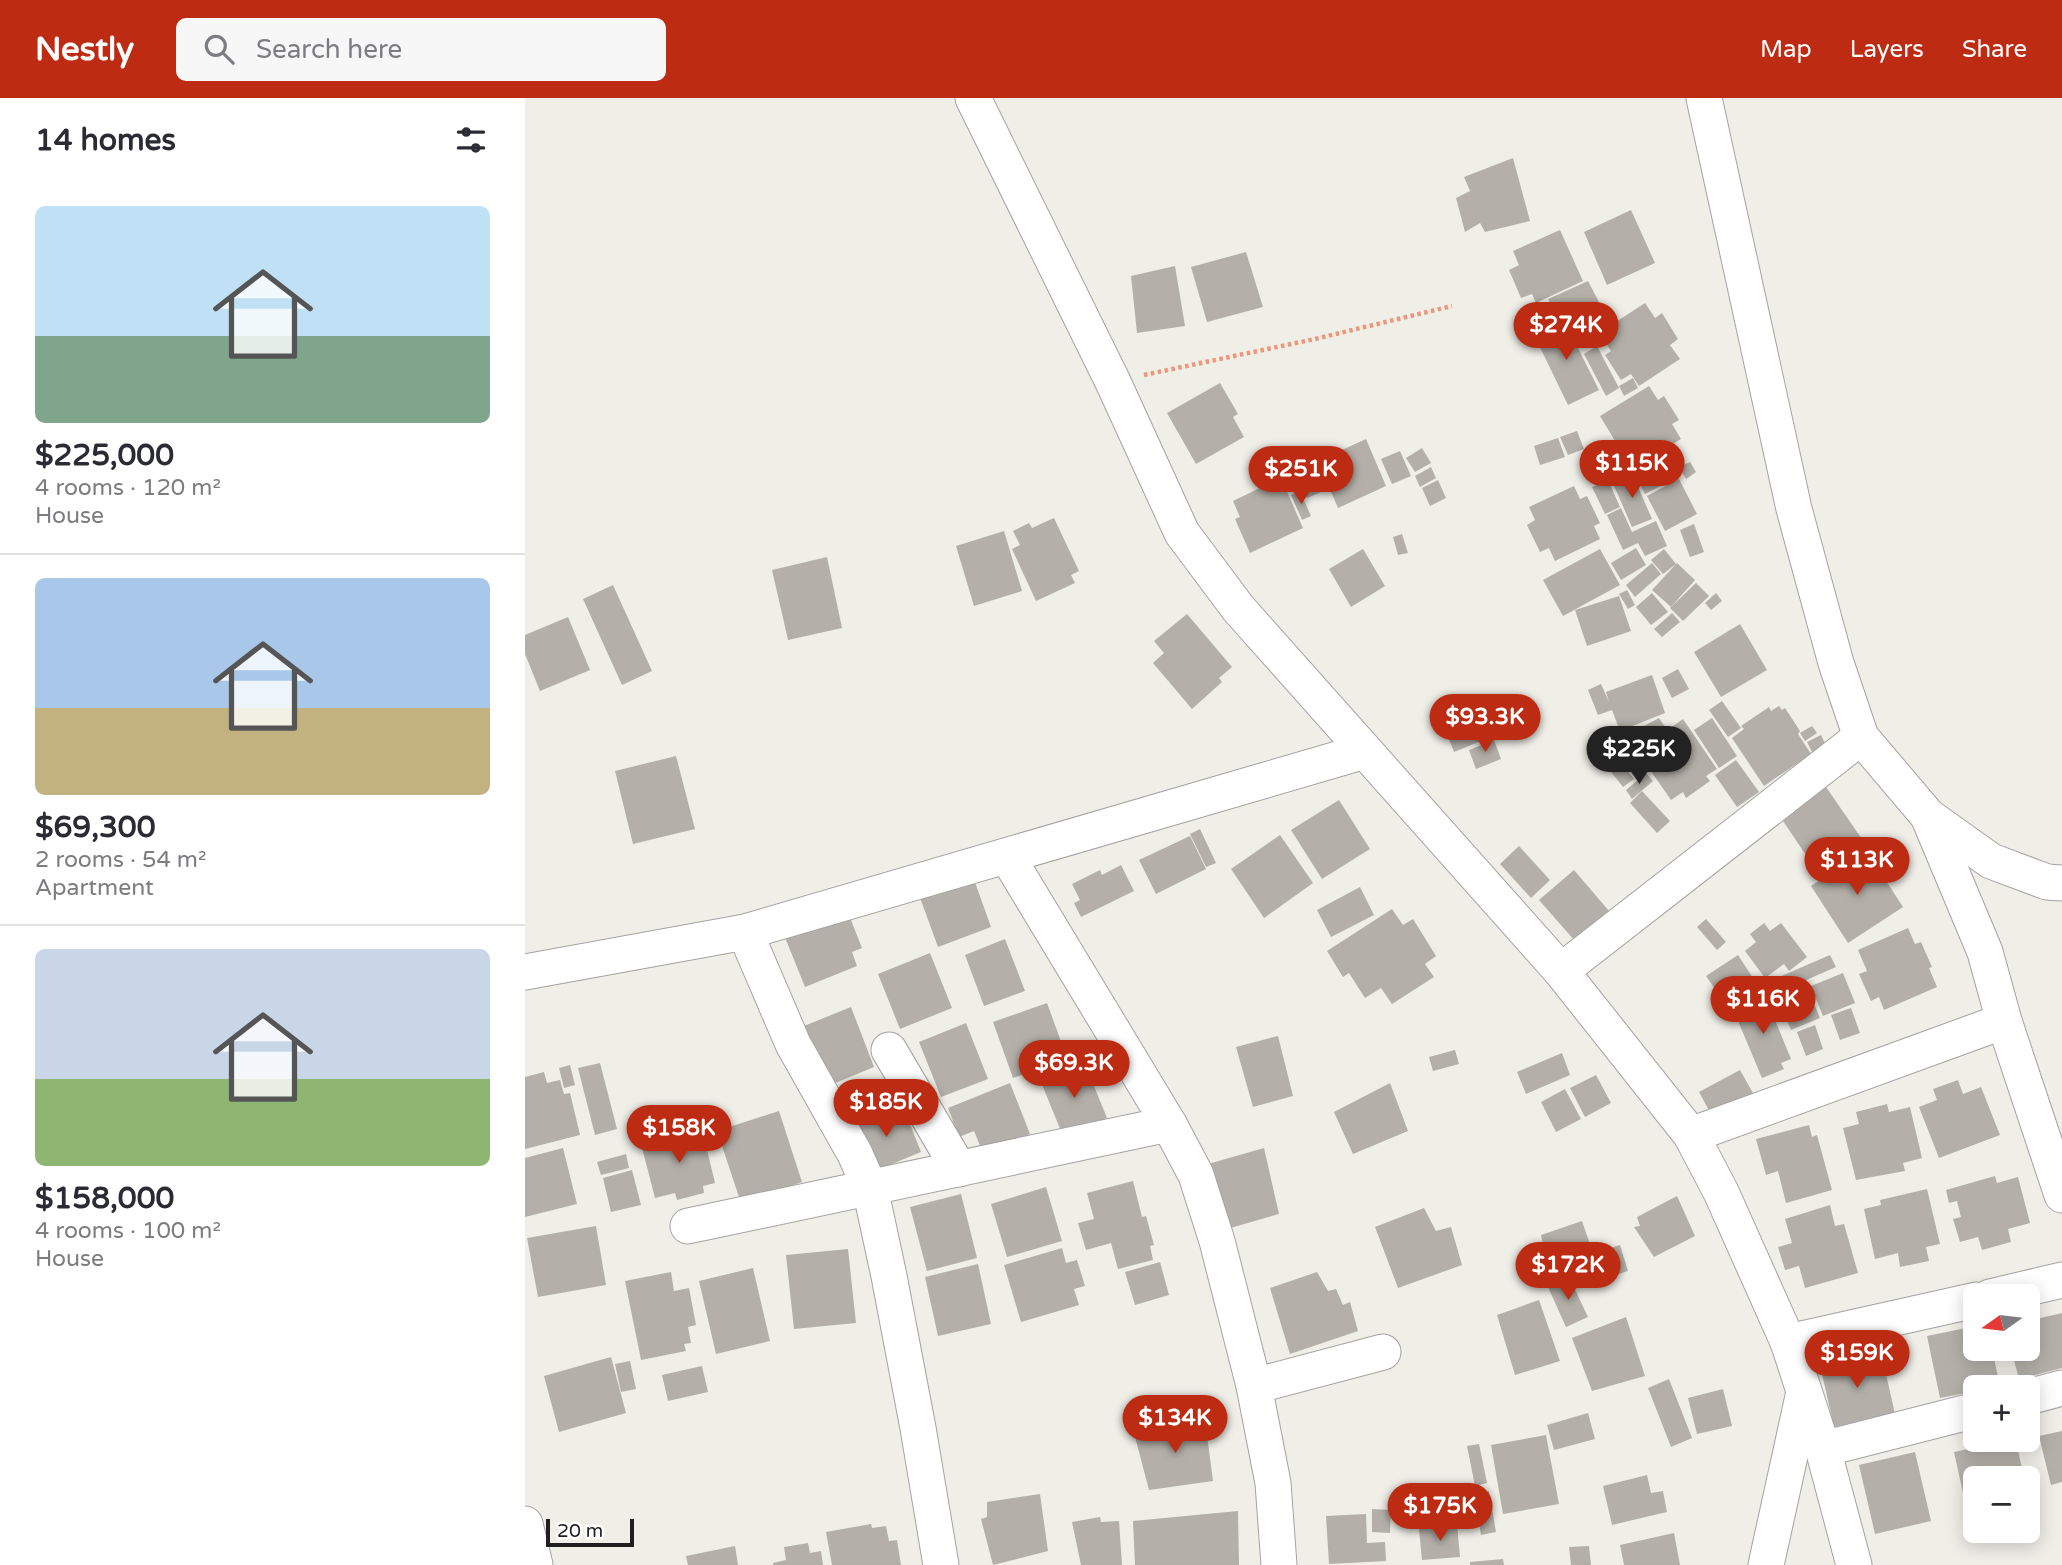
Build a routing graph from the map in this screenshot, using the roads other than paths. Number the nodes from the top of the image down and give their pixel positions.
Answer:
1 (973, 98) edge
2 (1703, 98) edge
3 (1861, 737) junction
4 (1366, 751) junction
5 (1928, 816) junction
6 (1007, 856) junction
7 (2062, 883) edge
8 (745, 932) junction
9 (1561, 971) junction
10 (525, 972) edge
11 (2004, 1021) junction
12 (889, 1051) dead end
13 (1169, 1124) junction
14 (1691, 1135) junction
15 (959, 1169) junction
16 (870, 1188) junction
17 (2062, 1195) edge
18 (688, 1226) dead end
19 (2062, 1280) edge
20 (2041, 1285) edge
21 (1963, 1303) edge
22 (1788, 1342) junction
23 (1383, 1352) dead end
24 (1254, 1386) junction
25 (2062, 1388) edge
26 (1805, 1389) junction
27 (2040, 1394) edge
28 (1963, 1413) edge
29 (1823, 1449) junction
30 (525, 1524) edge
31 (535, 1565) edge
32 (941, 1565) edge
33 (1279, 1565) edge
34 (1766, 1565) edge
35 (1854, 1565) edge

1 - 4 street
2 - 3 street
3 - 5 street
3 - 9 street
4 - 6 street
4 - 9 street
5 - 7 street
5 - 11 street
6 - 8 street
6 - 13 street
8 - 10 street
8 - 16 street
9 - 14 street
11 - 14 street
11 - 17 street
12 - 15 street
13 - 15 street
13 - 24 street
14 - 22 street
15 - 16 street
16 - 18 street
16 - 32 street
19 - 20 street
21 - 22 street
22 - 26 street
23 - 24 street
24 - 33 street
25 - 27 street
26 - 29 street
26 - 34 street
28 - 29 street
29 - 35 street
30 - 31 street

